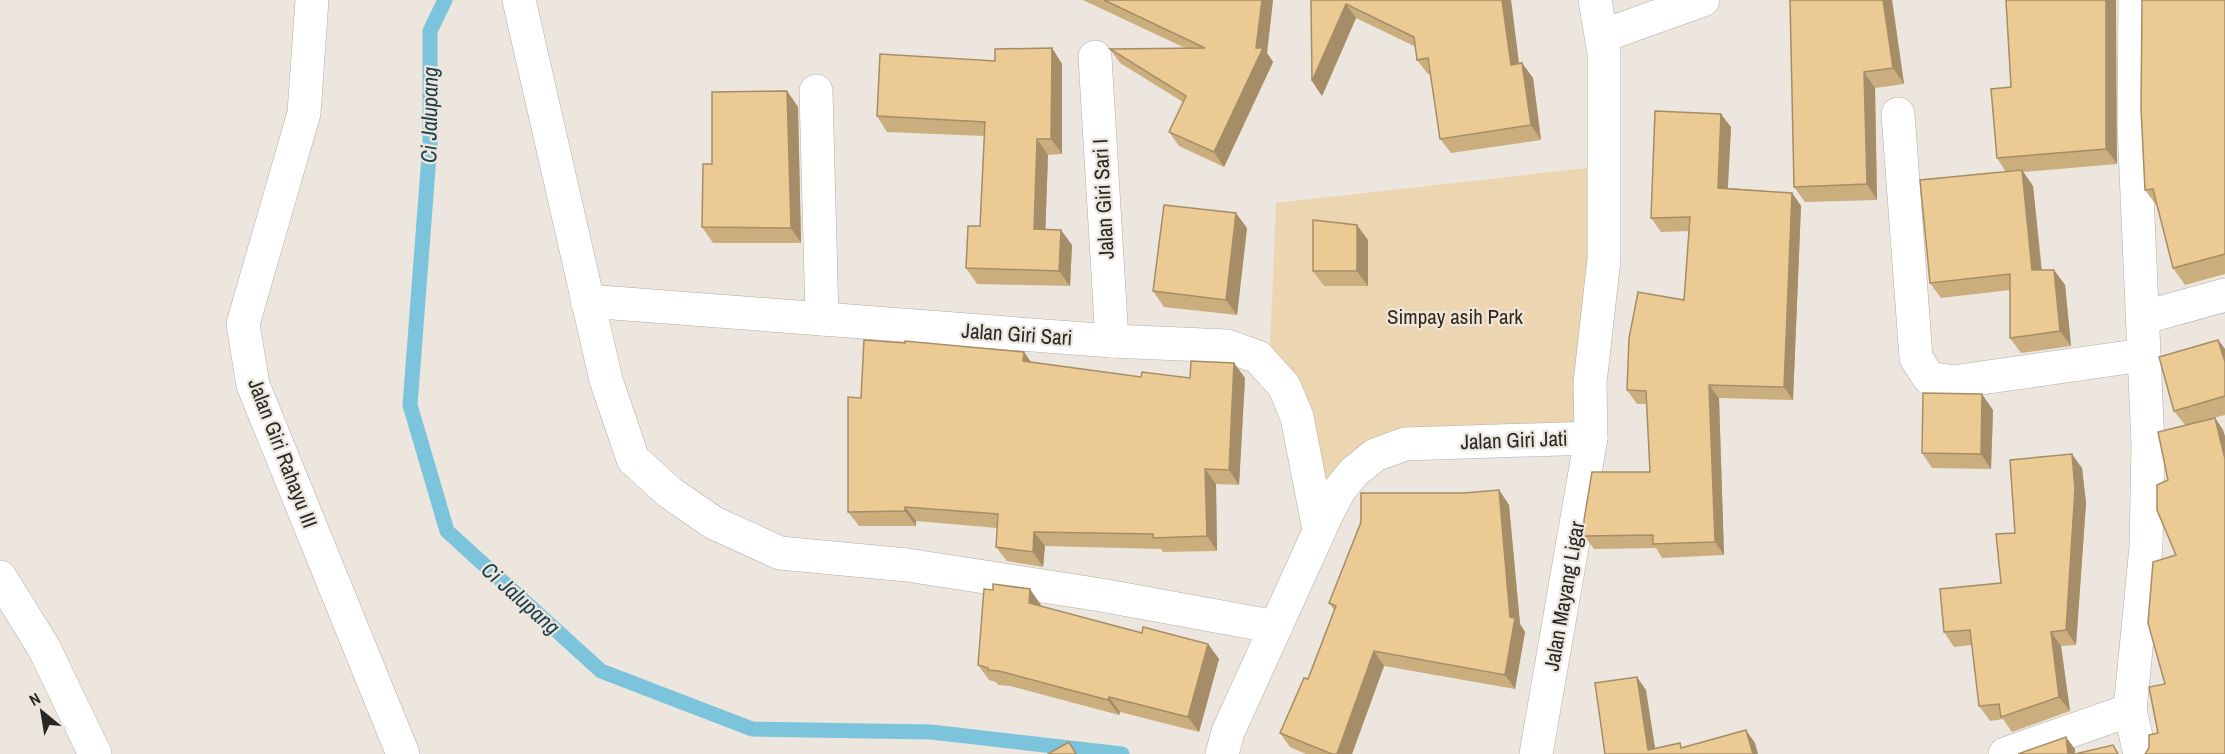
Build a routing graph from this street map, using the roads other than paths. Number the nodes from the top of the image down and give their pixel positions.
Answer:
1 (312, 0) edge
2 (519, 0) edge
3 (1595, 0) edge
4 (1703, 0) edge
5 (2135, 0) edge
6 (1602, 36) junction
7 (1095, 57) dead end
8 (816, 91) dead end
9 (1898, 114) dead end
10 (2225, 295) edge
11 (587, 301) junction
12 (2142, 318) junction
13 (822, 319) junction
14 (1112, 341) junction
15 (2143, 355) junction
16 (1590, 438) junction
17 (1319, 530) junction
18 (0, 577) edge
19 (1276, 627) junction
20 (2130, 710) junction
21 (1225, 743) edge
22 (94, 754) edge
23 (403, 754) edge
24 (1536, 754) edge
25 (2005, 754) edge
26 (2140, 754) edge

1 - 23 street, Jalan Giri Rahayu III
2 - 11 street
3 - 6 street, Jalan Giri Jati
4 - 6 street
5 - 12 street
6 - 16 street, Jalan Giri Jati
7 - 14 street, Jalan Giri Sari I
8 - 13 street
9 - 15 street
10 - 12 street
11 - 13 street, Jalan Giri Sari
11 - 19 street
12 - 15 street
13 - 14 street, Jalan Giri Sari
14 - 17 street, Jalan Giri Sari
15 - 20 street
16 - 17 street, Jalan Giri Jati
16 - 24 street, Jalan Mayang Ligar
17 - 19 street, Jalan Giri Jati
18 - 22 street
19 - 21 street, Jalan Giri Jati
20 - 25 street
20 - 26 street

